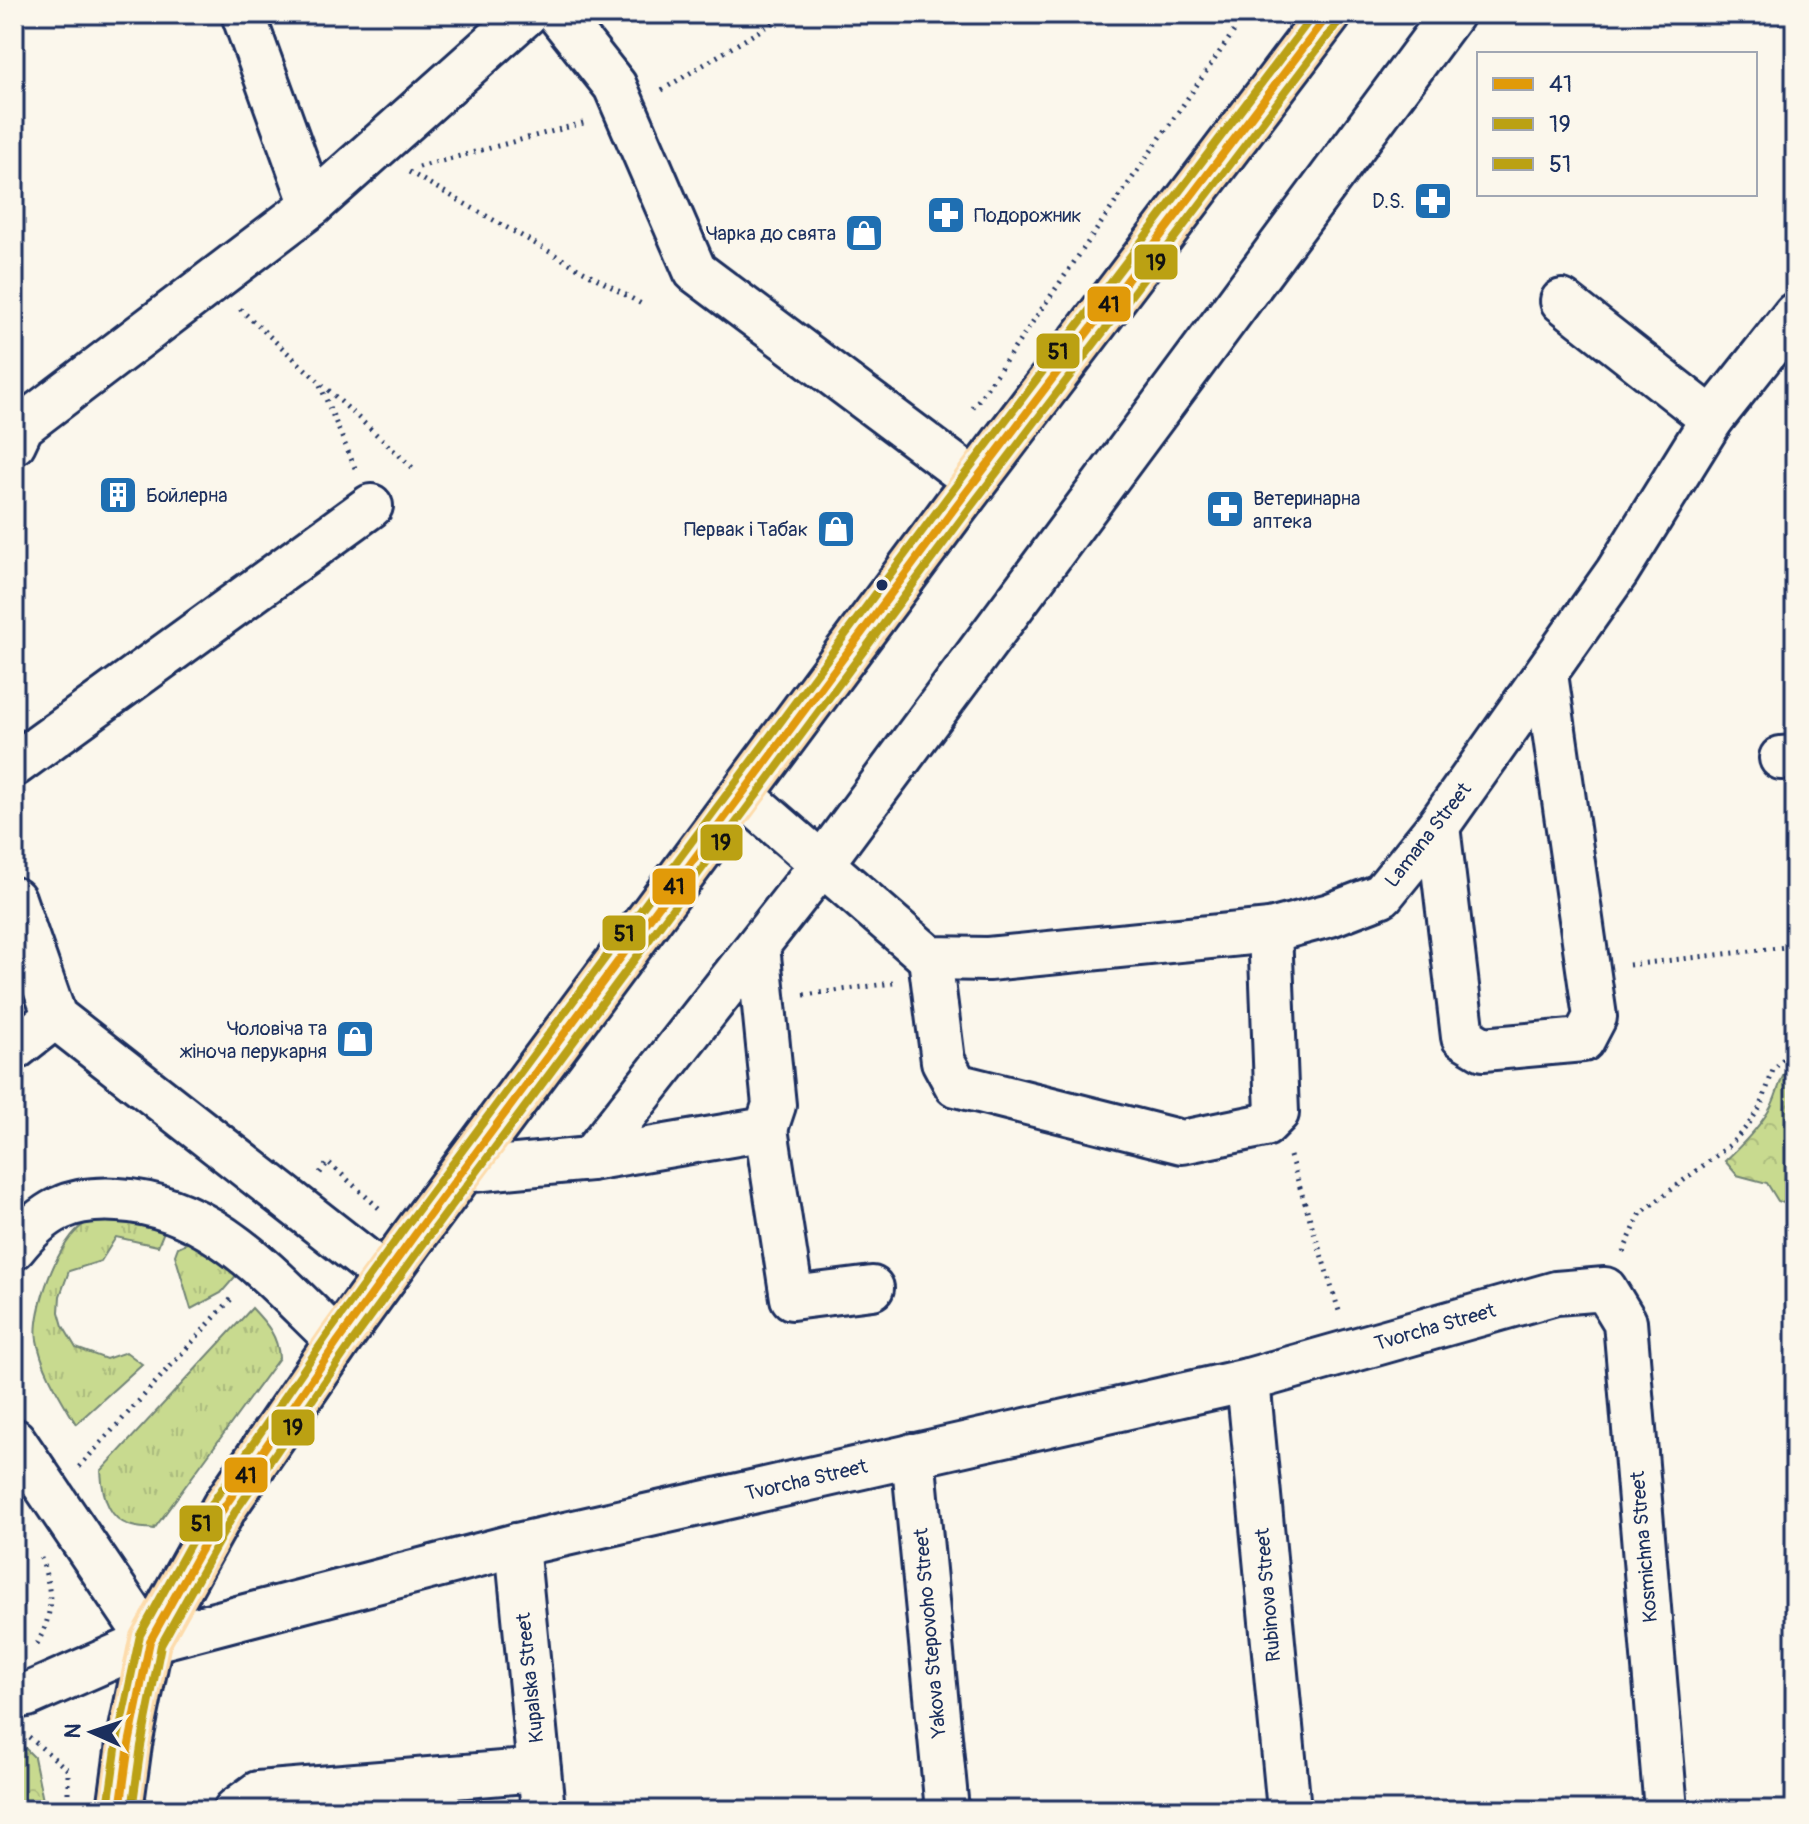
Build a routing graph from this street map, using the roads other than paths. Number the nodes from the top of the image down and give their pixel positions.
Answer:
1 (243, 14) edge
2 (526, 14) edge
3 (558, 14) edge
4 (1329, 14) edge
5 (1452, 14) edge
6 (312, 205) junction
7 (1562, 301) dead end
8 (1795, 314) edge
9 (1712, 419) junction
10 (17, 424) edge
11 (975, 481) junction
12 (371, 506) road end
13 (1546, 674) junction
14 (14, 765) edge
15 (744, 796) junction
16 (1438, 826) junction
17 (821, 865) junction
18 (14, 899) edge
19 (1270, 931) junction
20 (758, 946) junction
21 (932, 968) junction
22 (55, 1017) junction
23 (14, 1049) edge
24 (766, 1129) junction
25 (590, 1159) junction
26 (463, 1171) junction
27 (14, 1248) edge
28 (386, 1276) junction
29 (872, 1288) dead end
30 (1605, 1289) joint
31 (338, 1341) junction
32 (1248, 1380) junction
33 (14, 1440) edge
34 (913, 1455) junction
35 (517, 1545) junction
36 (150, 1641) junction
37 (19, 1715) edge
38 (541, 1790) edge
39 (120, 1810) edge
40 (235, 1810) edge
41 (947, 1810) edge
42 (1289, 1810) edge
43 (1666, 1810) edge

1 - 6 street
2 - 6 street
3 - 11 street
4 - 11 main road
5 - 17 street
6 - 10 street
7 - 9 street
8 - 9 street, Lamana Street
9 - 13 street, Lamana Street
11 - 15 main road
12 - 14 street
13 - 16 street, Lamana Street
13 - 16 street
15 - 17 street
15 - 26 main road
16 - 19 street, Lamana Street
17 - 20 street
17 - 21 street
18 - 22 street
19 - 21 street, Lamana Street
19 - 21 street
20 - 24 street
20 - 25 street
22 - 23 street
22 - 28 street
24 - 25 street
24 - 29 street
25 - 26 street
26 - 28 main road
27 - 31 street
28 - 31 main road
30 - 32 street, Tvorcha Street
30 - 43 street, Kosmichna Street
31 - 36 main road
32 - 34 street, Tvorcha Street
32 - 42 street, Rubinova Street
33 - 36 street
34 - 35 street, Tvorcha Street
34 - 41 street, Yakova Stepovoho Street
35 - 36 street, Tvorcha Street
35 - 38 street, Kupalska Street
36 - 37 street, Tvorcha Street
36 - 39 main road
38 - 40 street

